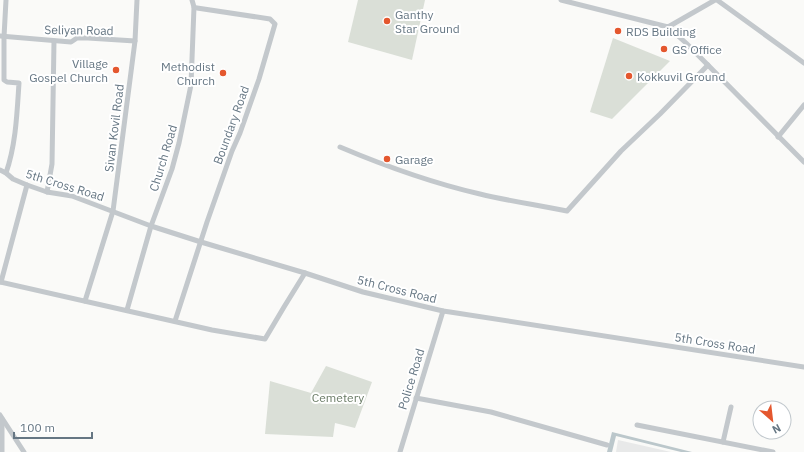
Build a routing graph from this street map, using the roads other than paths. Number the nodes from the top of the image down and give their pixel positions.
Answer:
1 (6, 0) edge
2 (137, 0) edge
3 (192, 0) edge
4 (561, 0) edge
5 (716, 0) edge
6 (194, 7) junction
7 (668, 27) junction
8 (2, 36) edge
9 (54, 41) junction
10 (135, 41) junction
11 (804, 63) edge
12 (708, 65) junction
13 (804, 105) edge
14 (778, 136) junction
15 (340, 147) dead end
16 (804, 162) edge
17 (0, 170) edge
18 (6, 173) junction
19 (27, 185) junction
20 (47, 192) junction
21 (113, 211) junction
22 (151, 226) junction
23 (201, 242) junction
24 (306, 272) junction
25 (1, 282) edge
26 (85, 301) junction
27 (126, 310) junction
28 (443, 312) junction
29 (175, 321) junction
30 (804, 368) edge
31 (416, 398) junction
32 (731, 407) dead end
33 (1, 417) edge
34 (637, 425) dead end
35 (723, 442) junction
36 (607, 445) dead end
37 (2, 452) edge
38 (24, 452) edge
39 (400, 452) edge
40 (773, 452) edge

1 - 8 street
2 - 10 street, Sivan Kovil Road
3 - 6 street
4 - 7 street
5 - 7 street
5 - 11 street
6 - 22 street, Church Road
6 - 23 street, Boundary Road
7 - 12 street
8 - 9 street, Seliyan Road
8 - 18 street
9 - 10 street, Seliyan Road
9 - 20 street
10 - 21 street, Sivan Kovil Road
12 - 14 street
12 - 15 street
13 - 14 street
14 - 16 street
17 - 18 street, 5th Cross Road
18 - 19 street, 5th Cross Road
19 - 20 street, 5th Cross Road
19 - 25 street
20 - 21 street, 5th Cross Road
21 - 22 street, 5th Cross Road
21 - 26 street, Sivan Kovil Road
22 - 23 street, 5th Cross Road
22 - 27 street, Church Road
23 - 24 street, 5th Cross Road
23 - 29 street, Boundary Road
24 - 28 street, 5th Cross Road
24 - 29 street
25 - 26 street
26 - 27 street
27 - 29 street
28 - 30 street, 5th Cross Road
28 - 31 street, Police Road
31 - 36 street
31 - 39 street, Police Road
32 - 35 street
33 - 37 street
33 - 38 street
34 - 35 street
35 - 40 street

